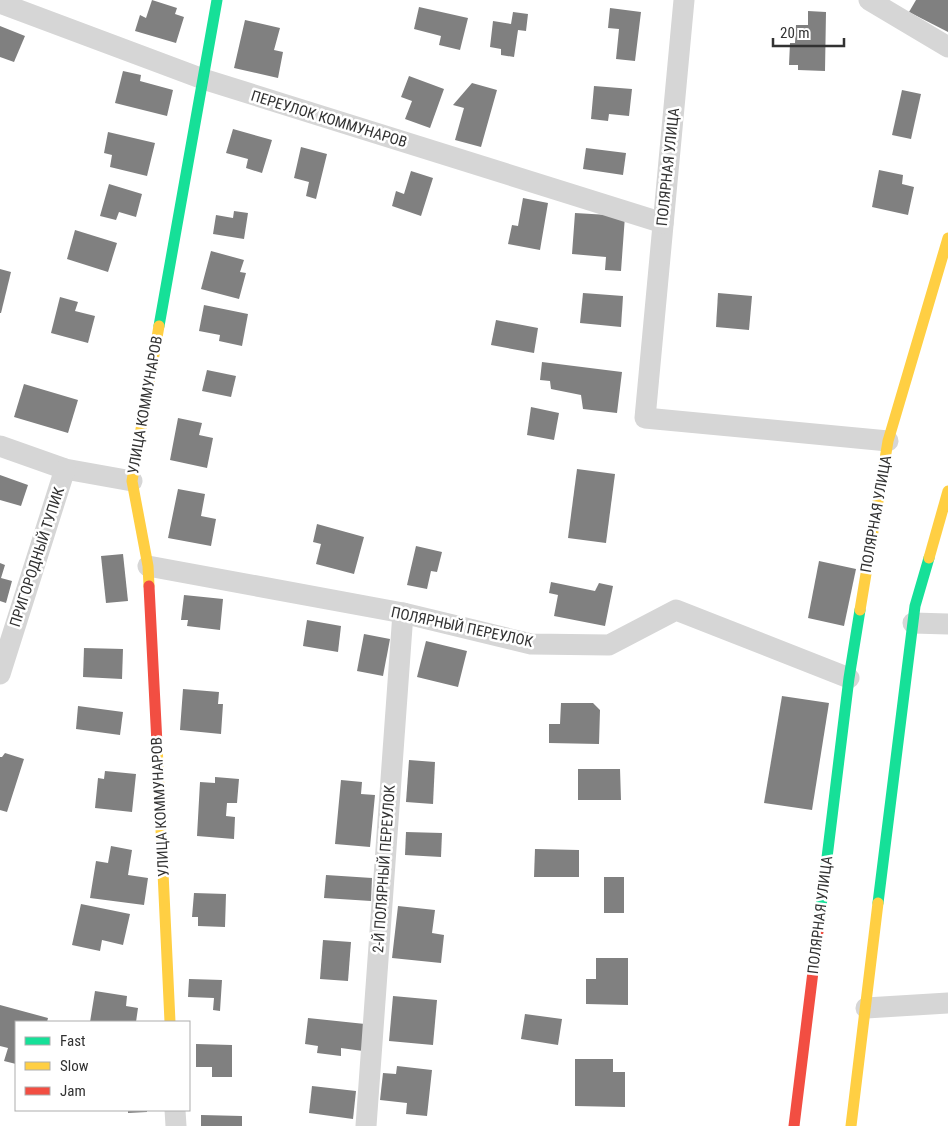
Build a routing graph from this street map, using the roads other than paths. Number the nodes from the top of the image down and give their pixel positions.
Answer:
1 (217, 0) edge
2 (684, 0) edge
3 (870, 0) edge
4 (0, 3) edge
5 (948, 48) edge
6 (203, 79) junction
7 (662, 223) junction
8 (948, 238) edge
9 (888, 441) junction
10 (0, 446) edge
11 (65, 469) junction
12 (132, 481) junction
13 (948, 491) edge
14 (148, 566) junction
15 (403, 613) junction
16 (913, 623) junction
17 (948, 624) edge
18 (0, 674) edge
19 (849, 678) junction
20 (948, 1003) edge
21 (866, 1008) junction
22 (170, 1021) edge
23 (175, 1111) edge
24 (176, 1126) edge
25 (366, 1126) edge
26 (794, 1126) edge
27 (850, 1126) edge

1 - 6 street, УЛИЦА КОММУНАРОВ
2 - 7 street, ПОЛЯРНАЯ УЛИЦА
3 - 5 street
4 - 6 street, ПЕРЕУЛОК КОММУНАРОВ
6 - 7 street, ПЕРЕУЛОК КОММУНАРОВ
6 - 12 street, УЛИЦА КОММУНАРОВ
7 - 9 street, ПОЛЯРНАЯ УЛИЦА
8 - 9 street
9 - 19 street, ПОЛЯРНАЯ УЛИЦА
10 - 11 street
11 - 12 street
11 - 18 street, ПРИГОРОДНЫЙ ТУПИК
12 - 14 street, УЛИЦА КОММУНАРОВ
13 - 16 street
14 - 15 street, ПОЛЯРНЫЙ ПЕРЕУЛОК
14 - 22 street, УЛИЦА КОММУНАРОВ
15 - 19 street, ПОЛЯРНЫЙ ПЕРЕУЛОК
15 - 25 street, 2-Й ПОЛЯРНЫЙ ПЕРЕУЛОК
16 - 17 street
16 - 21 street
19 - 26 street, ПОЛЯРНАЯ УЛИЦА
20 - 21 street
21 - 27 street
23 - 24 street

